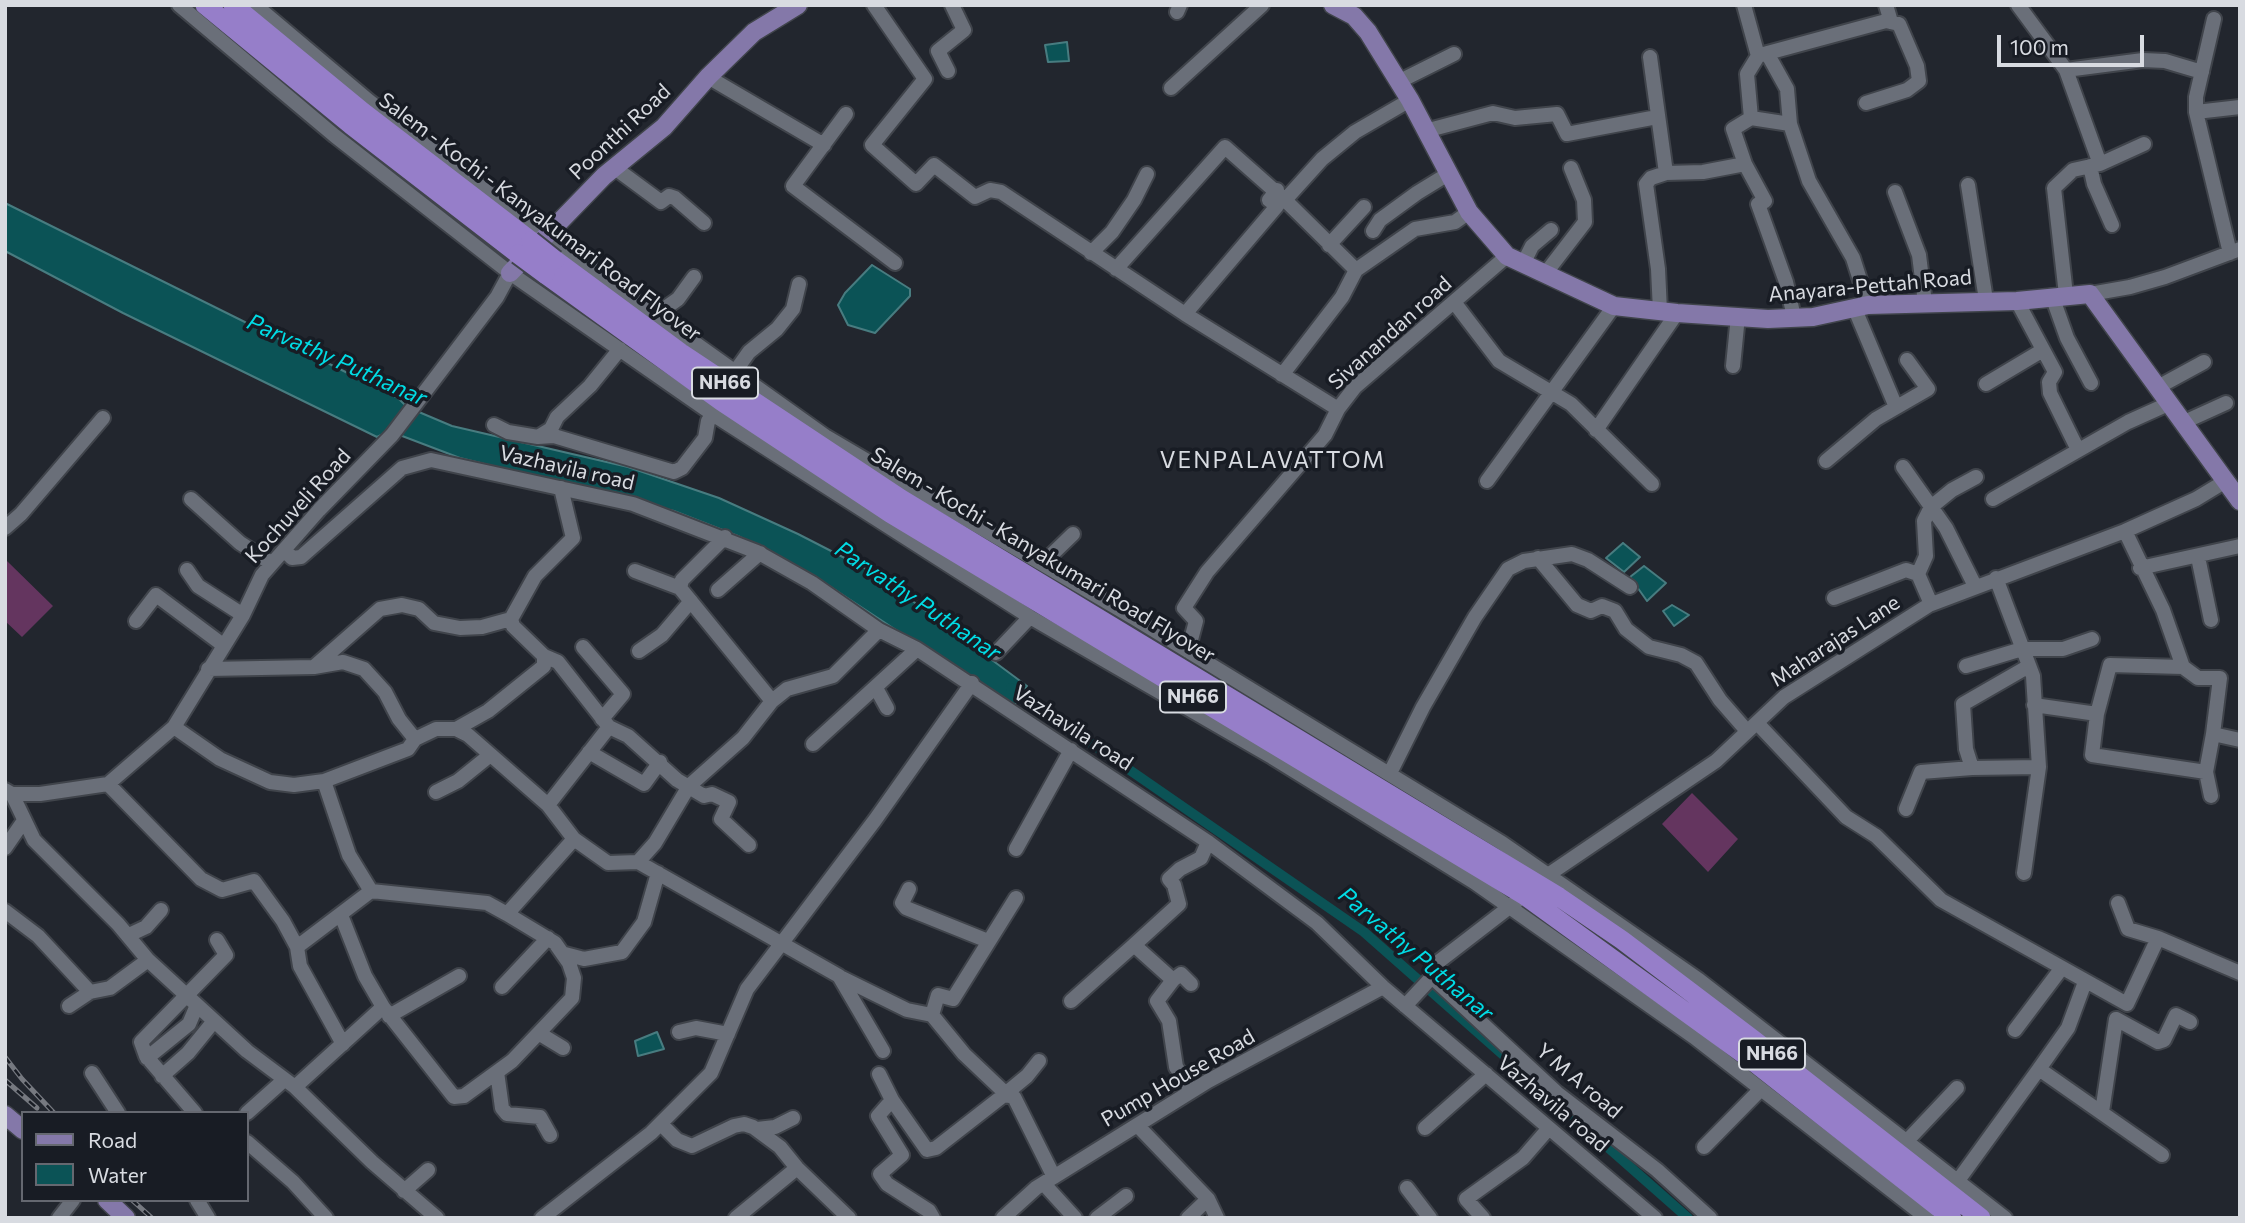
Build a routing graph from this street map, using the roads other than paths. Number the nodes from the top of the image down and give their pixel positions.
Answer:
1 (179, 5) edge
2 (205, 5) edge
3 (233, 5) edge
4 (256, 5) edge
5 (798, 5) edge
6 (874, 5) edge
7 (952, 5) edge
8 (1262, 5) edge
9 (1333, 5) edge
10 (1744, 5) edge
11 (1886, 5) edge
12 (2018, 5) edge
13 (2214, 19) dead end
14 (1891, 22) junction
15 (1454, 54) dead end
16 (1763, 54) junction
17 (1650, 57) dead end
18 (2066, 70) junction
19 (948, 71) dead end
20 (2202, 72) junction
21 (708, 77) junction
22 (1398, 82) junction
23 (1171, 88) dead end
24 (1410, 100) junction
25 (1866, 103) dead end
26 (2240, 107) edge
27 (2196, 112) junction
28 (846, 114) dead end
29 (1657, 117) junction
30 (1751, 118) junction
31 (1790, 124) junction
32 (1425, 131) junction
33 (2144, 144) dead end
34 (824, 145) junction
35 (1745, 164) junction
36 (2095, 165) junction
37 (1570, 168) dead end
38 (615, 169) junction
39 (1666, 173) junction
40 (1147, 174) dead end
41 (1448, 174) junction
42 (1968, 184) dead end
43 (1895, 192) dead end
44 (1281, 195) junction
45 (1364, 207) dead end
46 (1469, 212) junction
47 (704, 223) dead end
48 (2112, 225) dead end
49 (1551, 230) dead end
50 (1373, 231) dead end
51 (1329, 245) junction
52 (541, 251) junction
53 (2235, 251) edge
54 (1091, 253) junction
55 (1515, 260) junction
56 (895, 263) dead end
57 (1116, 270) junction
58 (1356, 270) junction
59 (1545, 274) junction
60 (515, 277) junction
61 (694, 277) dead end
62 (799, 284) dead end
63 (2090, 294) junction
64 (2059, 295) junction
65 (1986, 300) junction
66 (2017, 301) junction
67 (1454, 302) junction
68 (1925, 303) junction
69 (1614, 306) junction
70 (1861, 306) junction
71 (1668, 312) junction
72 (1185, 314) junction
73 (654, 316) junction
74 (1738, 316) junction
75 (1794, 317) junction
76 (620, 349) junction
77 (2043, 350) junction
78 (1907, 360) dead end
79 (2204, 362) dead end
80 (1733, 366) dead end
81 (734, 373) junction
82 (1282, 375) junction
83 (2091, 383) dead end
84 (1986, 384) dead end
85 (2158, 387) junction
86 (1552, 395) junction
87 (2226, 403) dead end
88 (2168, 404) junction
89 (1896, 407) junction
90 (1338, 409) junction
91 (714, 415) junction
92 (103, 418) dead end
93 (2182, 423) junction
94 (494, 425) dead end
95 (1597, 430) junction
96 (538, 437) junction
97 (2078, 450) junction
98 (1826, 461) dead end
99 (1903, 467) dead end
100 (1976, 477) dead end
101 (1487, 481) dead end
102 (2224, 482) junction
103 (1652, 484) dead end
104 (561, 488) junction
105 (191, 499) dead end
106 (1993, 499) dead end
107 (2239, 499) edge
108 (1931, 507) junction
109 (5, 528) edge
110 (2125, 531) junction
111 (1073, 534) dead end
112 (725, 537) junction
113 (2240, 546) edge
114 (285, 551) junction
115 (760, 553) junction
116 (2198, 556) junction
117 (1538, 558) junction
118 (271, 563) junction
119 (1042, 564) junction
120 (2140, 568) junction
121 (187, 570) dead end
122 (635, 571) dead end
123 (1918, 574) junction
124 (1996, 578) junction
125 (1975, 586) junction
126 (1630, 587) dead end
127 (680, 588) junction
128 (718, 590) dead end
129 (1834, 598) dead end
130 (691, 601) junction
131 (1931, 604) junction
132 (243, 615) junction
133 (1030, 617) junction
134 (511, 619) junction
135 (2211, 620) dead end
136 (136, 621) dead end
137 (880, 631) junction
138 (2092, 639) dead end
139 (223, 645) junction
140 (583, 647) dead end
141 (916, 649) junction
142 (2022, 649) junction
143 (639, 651) dead end
144 (1188, 651) junction
145 (996, 653) dead end
146 (544, 656) junction
147 (1966, 666) dead end
148 (2029, 666) junction
149 (314, 667) junction
150 (2183, 667) junction
151 (208, 669) junction
152 (971, 685) junction
153 (876, 688) junction
154 (772, 701) junction
155 (2034, 705) junction
156 (887, 708) dead end
157 (2097, 714) junction
158 (606, 723) junction
159 (174, 727) junction
160 (1752, 727) junction
161 (456, 729) junction
162 (2213, 734) junction
163 (415, 739) junction
164 (2240, 740) edge
165 (813, 744) dead end
166 (1071, 750) junction
167 (589, 752) junction
168 (489, 756) junction
169 (660, 762) junction
170 (2039, 767) junction
171 (1972, 768) junction
172 (2206, 772) junction
173 (1390, 773) junction
174 (324, 781) junction
175 (108, 784) junction
176 (689, 786) junction
177 (9, 792) edge
178 (436, 792) dead end
179 (2210, 796) dead end
180 (548, 805) junction
181 (1906, 809) dead end
182 (23, 822) junction
183 (574, 839) junction
184 (1208, 842) junction
185 (750, 845) dead end
186 (5, 848) edge
187 (1016, 849) dead end
188 (638, 862) junction
189 (658, 873) junction
190 (2024, 873) dead end
191 (909, 889) dead end
192 (1529, 890) junction
193 (371, 891) junction
194 (1016, 898) dead end
195 (2118, 903) dead end
196 (161, 910) dead end
197 (5, 911) edge
198 (508, 914) junction
199 (341, 915) junction
200 (129, 935) junction
201 (548, 938) junction
202 (2158, 938) junction
203 (217, 940) dead end
204 (988, 940) junction
205 (1134, 945) junction
206 (781, 946) junction
207 (297, 947) junction
208 (565, 954) junction
209 (148, 960) junction
210 (2061, 969) junction
211 (1432, 973) junction
212 (2240, 973) edge
213 (459, 976) dead end
214 (839, 976) junction
215 (1173, 980) junction
216 (2085, 982) junction
217 (1191, 984) dead end
218 (502, 987) dead end
219 (1383, 987) junction
220 (90, 992) junction
221 (192, 999) junction
222 (1071, 1001) dead end
223 (2127, 1004) junction
224 (69, 1006) dead end
225 (1405, 1006) junction
226 (386, 1012) junction
227 (932, 1015) junction
228 (2116, 1018) junction
229 (214, 1021) junction
230 (2190, 1022) dead end
231 (2015, 1030) dead end
232 (678, 1032) dead end
233 (540, 1034) junction
234 (728, 1034) junction
235 (343, 1044) junction
236 (563, 1048) dead end
237 (883, 1051) dead end
238 (147, 1058) junction
239 (1039, 1061) dead end
240 (2039, 1069) junction
241 (496, 1072) junction
242 (92, 1073) dead end
243 (879, 1074) dead end
244 (1486, 1074) junction
245 (162, 1076) junction
246 (289, 1083) junction
247 (1760, 1088) junction
248 (1957, 1088) dead end
249 (1192, 1091) junction
250 (1004, 1095) junction
251 (892, 1101) junction
252 (117, 1111) edge
253 (193, 1111) edge
254 (248, 1112) edge
255 (2102, 1112) junction
256 (5, 1115) edge
257 (793, 1118) dead end
258 (661, 1124) junction
259 (1137, 1125) junction
260 (21, 1128) edge
261 (1425, 1128) dead end
262 (1549, 1128) junction
263 (757, 1129) junction
264 (550, 1135) dead end
265 (1906, 1142) junction
266 (248, 1143) edge
267 (1704, 1147) dead end
268 (2162, 1155) dead end
269 (797, 1168) junction
270 (428, 1170) dead end
271 (1049, 1181) junction
272 (1957, 1182) junction
273 (1407, 1188) dead end
274 (404, 1191) junction
275 (1126, 1196) dead end
276 (1208, 1199) junction
277 (71, 1202) edge
278 (109, 1202) edge
279 (198, 1202) edge
280 (430, 1216) edge
281 (59, 1218) edge
282 (126, 1218) edge
283 (208, 1218) edge
284 (326, 1218) edge
285 (542, 1218) edge
286 (736, 1218) edge
287 (849, 1218) edge
288 (933, 1218) edge
289 (1003, 1218) edge
290 (1075, 1218) edge
291 (1097, 1218) edge
292 (1188, 1218) edge
293 (1217, 1218) edge
294 (1430, 1218) edge
295 (1483, 1218) edge
296 (1655, 1218) edge
297 (1710, 1218) edge
298 (1927, 1218) edge
299 (1952, 1218) edge
300 (1981, 1218) edge
301 (2004, 1218) edge

1 - 60 street
2 - 52 highway, Salem - Kochi - Kanyakumari Road Flyover / NH66
3 - 52 highway, Salem - Kochi - Kanyakumari Road Flyover / NH66
4 - 52 street
5 - 21 main road, Poonthi Road
6 - 54 street
7 - 19 street
8 - 23 street
9 - 22 main road, Anayara-Pettah Road
10 - 16 street
11 - 14 street
12 - 18 street
13 - 20 street
14 - 16 street
14 - 25 street
15 - 22 street
16 - 30 street
16 - 31 street
17 - 29 street
18 - 20 street
18 - 36 street
20 - 27 street
21 - 34 street
21 - 38 main road, Poonthi Road
22 - 24 main road, Anayara-Pettah Road
24 - 32 main road, Anayara-Pettah Road
24 - 44 street
26 - 27 street
27 - 53 street
28 - 34 street
29 - 32 street
29 - 39 street
30 - 31 street
30 - 35 street
31 - 70 street
32 - 41 main road, Anayara-Pettah Road
33 - 36 street
34 - 56 street
35 - 39 street
35 - 75 street
36 - 48 street
36 - 64 street
37 - 59 street
38 - 47 street
38 - 52 main road, Poonthi Road
39 - 71 street
40 - 54 street
41 - 46 main road, Anayara-Pettah Road
41 - 50 street
42 - 65 street
43 - 68 street
44 - 51 street
44 - 57 street
44 - 72 street
45 - 51 street
46 - 55 main road, Anayara-Pettah Road
46 - 58 street
49 - 55 street, Sivanandan road
51 - 58 street
52 - 60 main road, Poonthi Road
52 - 73 street
52 - 192 highway, Salem - Kochi - Kanyakumari Road Flyover / NH66
53 - 63 street
54 - 57 street
55 - 59 main road, Anayara-Pettah Road
55 - 67 street, Sivanandan road
57 - 72 street
58 - 82 street
59 - 69 main road, Anayara-Pettah Road
60 - 76 street
60 - 114 street, Kochuveli Road
61 - 73 street
62 - 81 street
63 - 64 main road, Anayara-Pettah Road
63 - 85 main road
64 - 66 main road, Anayara-Pettah Road
64 - 83 street
65 - 66 main road, Anayara-Pettah Road
65 - 68 main road, Anayara-Pettah Road
66 - 77 street
67 - 86 street
67 - 90 street, Sivanandan road
68 - 70 main road, Anayara-Pettah Road
69 - 71 main road, Anayara-Pettah Road
69 - 86 street
70 - 75 main road, Anayara-Pettah Road
70 - 89 street
71 - 74 main road, Anayara-Pettah Road
71 - 95 street
72 - 82 street
73 - 81 street
74 - 75 main road, Anayara-Pettah Road
74 - 80 street
76 - 91 street
76 - 96 street
77 - 84 street
77 - 97 street
78 - 89 street
79 - 85 street
81 - 119 street
82 - 90 street
85 - 88 main road
86 - 95 street
86 - 101 street
87 - 93 street
88 - 93 main road
88 - 97 street
89 - 98 street
90 - 144 street, Sivanandan road
91 - 96 street
91 - 133 street
92 - 109 street
93 - 102 main road
94 - 96 street
95 - 103 street
97 - 106 street
99 - 108 street
100 - 108 street
102 - 107 main road
102 - 110 street, Maharajas Lane
104 - 112 street, Vazhavila road
104 - 114 street, Vazhavila road
104 - 134 street
105 - 118 street
108 - 123 street
108 - 125 street
110 - 120 street
110 - 124 street, Maharajas Lane
111 - 119 street
112 - 115 street, Vazhavila road
112 - 127 street
113 - 116 street
114 - 118 street, Kochuveli Road
115 - 128 street
115 - 137 street, Vazhavila road
116 - 120 street
116 - 135 street
117 - 126 street
117 - 160 street
117 - 173 street
118 - 132 street, Kochuveli Road
119 - 144 street
120 - 150 street
121 - 132 street
122 - 127 street
123 - 129 street
123 - 131 street
124 - 125 street, Maharajas Lane
124 - 142 street
125 - 131 street, Maharajas Lane
127 - 130 street
130 - 143 street
130 - 154 street
131 - 160 street, Maharajas Lane
132 - 139 street, Kochuveli Road
133 - 145 street
133 - 192 street
134 - 146 street
134 - 149 street
136 - 139 street
137 - 141 street, Vazhavila road
137 - 154 street
138 - 142 street
139 - 151 street, Kochuveli Road
140 - 158 street
141 - 152 street, Vazhavila road
141 - 153 street
142 - 147 street
142 - 148 street
144 - 173 street
146 - 158 street
146 - 161 street
148 - 155 street
148 - 171 street
149 - 151 street
149 - 163 street
150 - 157 street
150 - 162 street
151 - 159 street, Kochuveli Road
152 - 166 street, Vazhavila road
152 - 206 street
153 - 156 street
153 - 165 street
154 - 176 street
155 - 157 street
155 - 170 street
157 - 172 street
158 - 167 street
158 - 169 street
159 - 174 street
159 - 175 street, Kochuveli Road
160 - 192 street, Maharajas Lane
160 - 210 street
161 - 163 street
161 - 168 street
162 - 164 street
162 - 172 street
163 - 174 street
166 - 184 street, Vazhavila road
166 - 187 street
167 - 169 street
167 - 180 street
168 - 178 street
168 - 180 street
169 - 176 street
170 - 171 street
170 - 190 street
171 - 181 street
172 - 179 street
173 - 192 street
174 - 193 street
175 - 177 street
175 - 207 street
176 - 185 street
176 - 188 street
177 - 182 street
180 - 183 street
182 - 186 street
182 - 200 street
183 - 188 street
183 - 198 street
184 - 205 street
184 - 219 street, Vazhavila road
188 - 189 street
189 - 206 street
189 - 208 street
191 - 204 street
192 - 211 street, Maharajas Lane
192 - 247 street
192 - 265 street
192 - 299 highway, Salem - Kochi - Kanyakumari Road Flyover / NH66
192 - 300 highway, Salem - Kochi - Kanyakumari Road Flyover / NH66
193 - 198 street
193 - 199 street
194 - 204 street
195 - 202 street
196 - 200 street
197 - 220 street
198 - 201 street
199 - 207 street
199 - 226 street
200 - 209 street
201 - 208 street
201 - 218 street
202 - 212 street
202 - 223 street
203 - 221 street
204 - 227 street
205 - 215 street
205 - 222 street
206 - 214 street
206 - 234 street
207 - 235 street
208 - 233 street
209 - 220 street
209 - 221 street
210 - 216 street
210 - 231 street
211 - 225 street, Maharajas Lane
211 - 297 street, Y M A road
213 - 226 street
214 - 227 street
214 - 237 street
215 - 217 street
215 - 249 street
216 - 223 street
216 - 240 street
219 - 225 street, Vazhavila road
219 - 249 street, Pump House Road
220 - 224 street
221 - 229 street
221 - 238 street
221 - 238 street
223 - 228 street
225 - 244 street, Vazhavila road
226 - 235 street
226 - 241 street
227 - 250 street
228 - 230 street
228 - 255 street
229 - 245 street
229 - 246 street
232 - 234 street
233 - 236 street
233 - 241 street
234 - 258 street
235 - 246 street
238 - 245 street
239 - 250 street
240 - 255 street
240 - 272 street
241 - 264 street
242 - 252 street
243 - 251 street
244 - 261 street
244 - 262 street, Vazhavila road
245 - 253 street
246 - 254 street
246 - 274 street
247 - 267 street
247 - 298 street
248 - 265 street
249 - 259 street, Pump House Road
250 - 251 street
250 - 271 street
251 - 288 street
255 - 268 street
256 - 260 main road
257 - 263 street
258 - 263 street
258 - 285 street
259 - 271 street, Pump House Road
259 - 276 street
262 - 295 street
262 - 296 street, Vazhavila road
263 - 269 street
265 - 272 street
266 - 284 street
269 - 286 street
269 - 287 street
270 - 274 street
271 - 289 street, Pump House Road
271 - 290 street
272 - 301 street
273 - 294 street
274 - 280 street
275 - 291 street
276 - 292 street
276 - 293 street
277 - 281 street
278 - 282 main road
279 - 283 street

